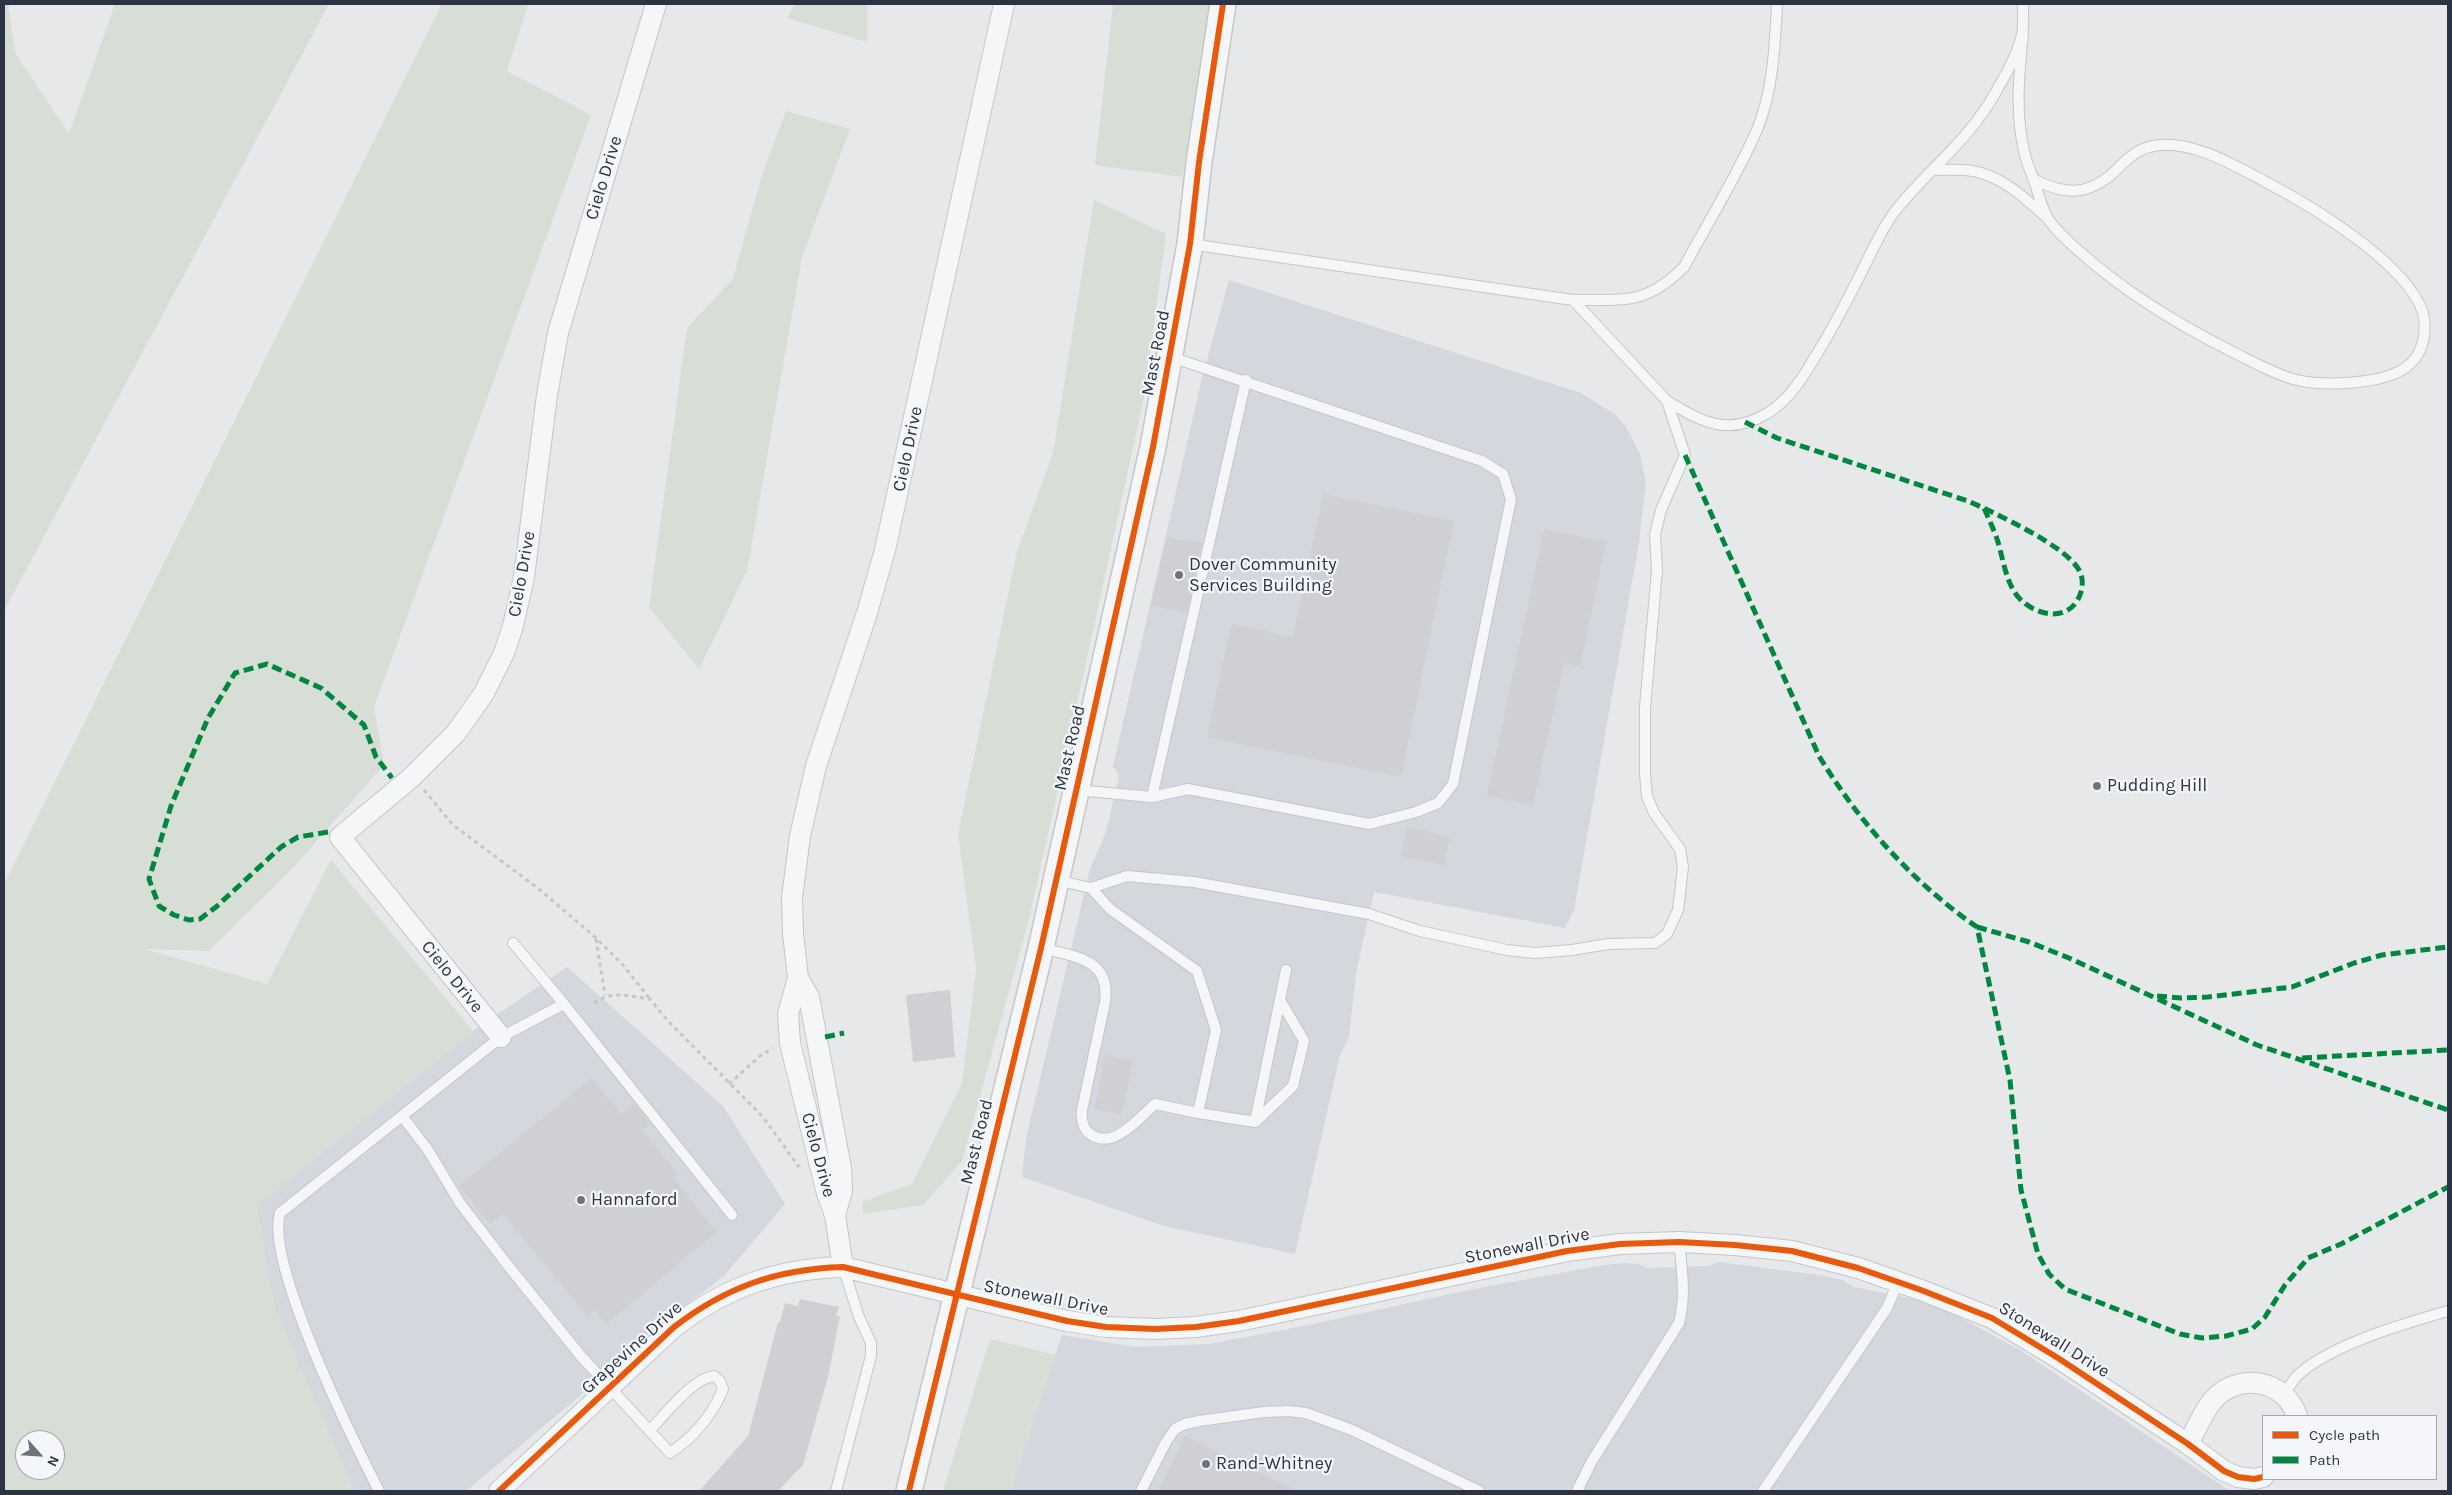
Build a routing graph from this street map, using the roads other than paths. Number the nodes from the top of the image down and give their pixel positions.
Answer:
1 (656, 4) edge
2 (1004, 4) edge
3 (1223, 4) edge
4 (1777, 4) edge
5 (2023, 4) edge
6 (2023, 33) junction
7 (1933, 170) junction
8 (2034, 180) junction
9 (2046, 217) junction
10 (1190, 244) junction
11 (1572, 300) junction
12 (1171, 357) junction
13 (1246, 380) junction
14 (1666, 401) junction
15 (1076, 790) junction
16 (1152, 797) junction
17 (1056, 880) junction
18 (1091, 888) junction
19 (513, 943) dead end
20 (1041, 948) junction
21 (1286, 970) dead end
22 (1280, 1000) junction
23 (564, 1004) junction
24 (500, 1037) junction
25 (1198, 1113) junction
26 (402, 1116) junction
27 (1255, 1122) junction
28 (732, 1215) dead end
29 (1679, 1242) junction
30 (844, 1267) junction
31 (1898, 1282) junction
32 (955, 1295) junction
33 (2448, 1311) edge
34 (610, 1388) junction
35 (2284, 1395) junction
36 (2297, 1415) edge
37 (650, 1430) junction
38 (2188, 1444) junction
39 (2251, 1482) edge
40 (379, 1491) edge
41 (499, 1491) edge
42 (836, 1491) edge
43 (909, 1491) edge
44 (1142, 1491) edge
45 (1479, 1491) edge
46 (1577, 1491) edge
47 (1763, 1491) edge

1 - 24 street, Cielo Drive
2 - 30 street, Cielo Drive
3 - 10 street, Mast Road
4 - 11 lane
5 - 6 lane
6 - 7 lane
6 - 8 lane
7 - 9 lane
7 - 14 lane
8 - 9 lane
8 - 9 lane
10 - 11 lane
10 - 12 street, Mast Road
11 - 14 lane
12 - 13 lane
12 - 15 street, Mast Road
13 - 16 lane
13 - 16 lane
14 - 18 lane
15 - 16 lane
15 - 17 street, Mast Road
17 - 18 lane
17 - 20 street, Mast Road
18 - 25 lane
19 - 23 lane
20 - 25 lane
20 - 32 street, Mast Road
21 - 22 lane
22 - 27 lane
22 - 27 lane
23 - 24 lane
23 - 28 lane
24 - 26 lane
25 - 27 lane
26 - 34 lane
26 - 40 lane
29 - 31 street, Stonewall Drive
29 - 32 street, Stonewall Drive
29 - 46 lane
30 - 32 street, Grapevine Drive
30 - 34 street, Grapevine Drive
30 - 42 lane
31 - 38 street, Stonewall Drive
31 - 47 lane
32 - 43 street, Mast Road
33 - 35 lane
34 - 37 lane
34 - 41 street, Grapevine Drive
35 - 36 street
35 - 38 street
37 - 37 lane
38 - 39 street, Stonewall Drive
44 - 45 lane

